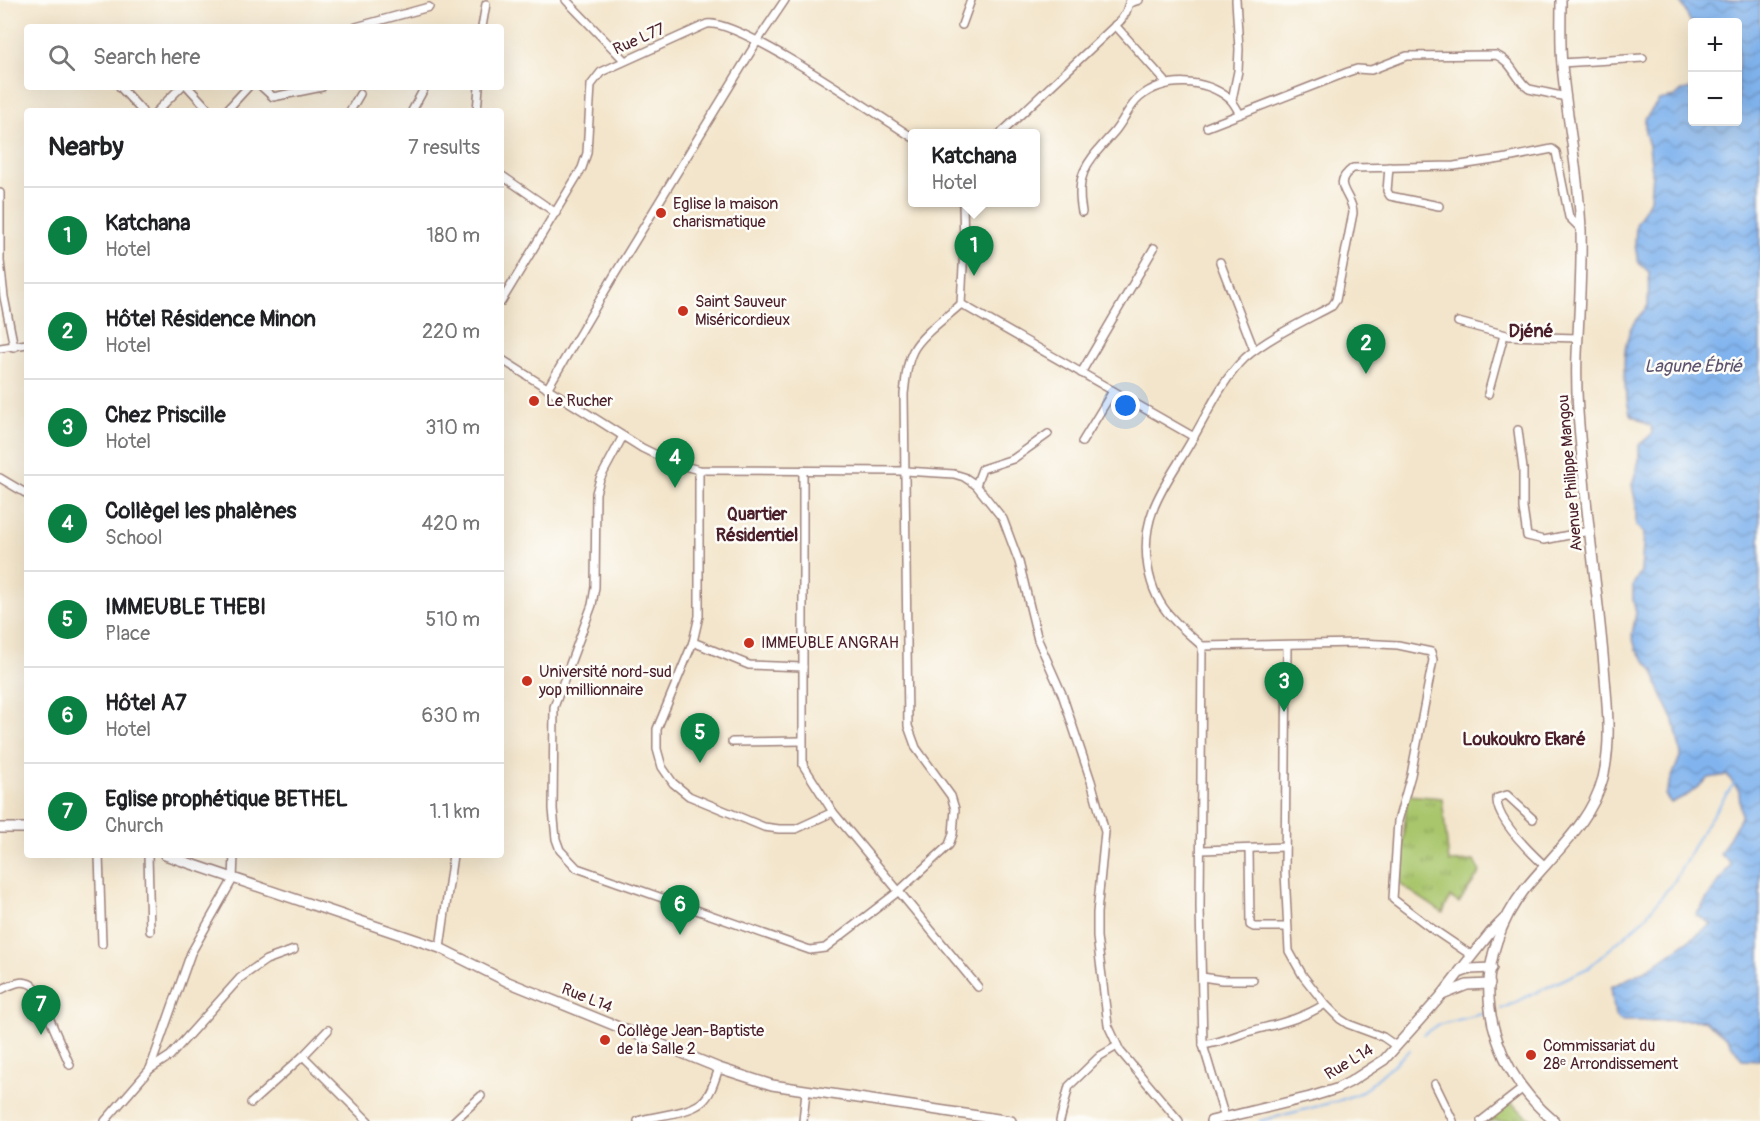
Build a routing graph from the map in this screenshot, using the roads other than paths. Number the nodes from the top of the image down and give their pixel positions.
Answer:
1 (566, 0) edge
2 (785, 0) edge
3 (971, 0) edge
4 (1139, 0) edge
5 (1236, 0) edge
6 (1562, 0) edge
7 (1130, 1) edge
8 (486, 4) dead end
9 (429, 7) dead end
10 (367, 24) edge
11 (483, 24) edge
12 (962, 25) dead end
13 (1115, 25) junction
14 (758, 40) junction
15 (1643, 58) dead end
16 (624, 60) junction
17 (1561, 63) junction
18 (1164, 84) junction
19 (123, 90) edge
20 (178, 90) edge
21 (191, 90) edge
22 (245, 90) edge
23 (265, 90) edge
24 (307, 90) edge
25 (423, 90) edge
26 (479, 90) edge
27 (360, 94) dead end
28 (1566, 97) junction
29 (1232, 100) junction
30 (139, 108) edge
31 (160, 108) edge
32 (207, 108) edge
33 (229, 108) edge
34 (352, 108) edge
35 (414, 108) edge
36 (477, 108) edge
37 (1240, 114) junction
38 (1207, 127) dead end
39 (1005, 129) edge
40 (908, 134) edge
41 (1389, 166) junction
42 (504, 177) edge
43 (0, 193) edge
44 (1438, 206) dead end
45 (963, 207) edge
46 (1082, 212) dead end
47 (556, 213) junction
48 (1581, 229) junction
49 (1154, 249) dead end
50 (1220, 262) dead end
51 (504, 297) edge
52 (961, 304) junction
53 (1458, 322) dead end
54 (1504, 335) junction
55 (1578, 338) junction
56 (24, 345) edge
57 (14, 347) junction
58 (0, 348) edge
59 (1254, 350) junction
60 (504, 361) edge
61 (1081, 373) junction
62 (547, 389) junction
63 (1113, 391) junction
64 (1488, 394) dead end
65 (1518, 430) dead end
66 (1048, 434) dead end
67 (623, 436) junction
68 (1194, 437) junction
69 (1082, 442) dead end
70 (699, 471) junction
71 (803, 471) junction
72 (905, 471) junction
73 (0, 478) edge
74 (976, 485) junction
75 (24, 492) edge
76 (1589, 531) junction
77 (693, 642) junction
78 (1287, 645) junction
79 (1202, 646) junction
80 (803, 667) junction
81 (802, 741) junction
82 (732, 742) dead end
83 (833, 812) junction
84 (1533, 819) dead end
85 (0, 828) edge
86 (24, 828) edge
87 (1285, 847) junction
88 (1249, 849) junction
89 (1202, 850) junction
90 (99, 858) edge
91 (148, 858) edge
92 (174, 858) edge
93 (234, 858) edge
94 (453, 858) edge
95 (1545, 866) junction
96 (233, 879) junction
97 (899, 891) junction
98 (1510, 913) junction
99 (1286, 927) junction
100 (150, 931) dead end
101 (102, 944) dead end
102 (440, 948) junction
103 (294, 950) dead end
104 (1472, 955) junction
105 (1492, 968) junction
106 (1459, 973) junction
107 (1202, 977) junction
108 (1253, 980) dead end
109 (1490, 984) junction
110 (978, 987) dead end
111 (0, 990) edge
112 (1442, 995) junction
113 (1325, 1004) junction
114 (328, 1030) dead end
115 (1203, 1045) junction
116 (1117, 1046) junction
117 (1396, 1046) junction
118 (303, 1056) junction
119 (70, 1065) dead end
120 (719, 1068) junction
121 (150, 1069) junction
122 (1435, 1084) dead end
123 (1522, 1089) junction
124 (806, 1091) junction
125 (481, 1096) dead end
126 (251, 1102) dead end
127 (1224, 1118) junction
128 (105, 1121) edge
129 (368, 1121) edge
130 (454, 1121) edge
131 (638, 1121) edge
132 (803, 1121) edge
133 (1011, 1121) edge
134 (1060, 1121) edge
135 (1179, 1121) edge
136 (1211, 1121) edge
137 (1453, 1121) edge
138 (1481, 1121) edge
139 (1554, 1121) edge

1 - 16 street
2 - 14 street
3 - 12 street
4 - 7 street
5 - 29 street
6 - 17 street, Avenue Philippe Mangou
7 - 13 street
8 - 11 street
9 - 10 street
13 - 18 street
13 - 39 street
14 - 16 street, Rue L77
14 - 40 street, Rue L77
14 - 62 street
15 - 17 street
16 - 47 street, Rue L77
17 - 28 street, Avenue Philippe Mangou
18 - 29 street
18 - 46 street
19 - 30 street
20 - 31 street
21 - 32 street
22 - 33 street
23 - 24 street
25 - 35 street
26 - 36 street
27 - 34 street
28 - 37 street
28 - 48 street, Avenue Philippe Mangou
29 - 37 street
37 - 38 street
41 - 44 street
41 - 48 street
41 - 59 street
42 - 47 street
43 - 57 street
45 - 52 street
47 - 51 street, Rue L77
48 - 55 street, Avenue Philippe Mangou
49 - 61 street
50 - 59 street
52 - 61 street
52 - 72 street
53 - 54 street
54 - 55 street
54 - 64 street
55 - 76 street, Avenue Philippe Mangou
56 - 57 street
57 - 58 street
59 - 68 street
60 - 62 street
61 - 63 street
62 - 67 street
63 - 68 street
63 - 69 street
65 - 76 street
66 - 74 street
67 - 70 street
67 - 97 street
68 - 79 street
70 - 71 street
70 - 77 street
71 - 72 street
71 - 80 street
72 - 74 street
72 - 97 street
73 - 75 street
74 - 116 street
76 - 95 street, Avenue Philippe Mangou
77 - 80 street
77 - 83 street
78 - 79 street
78 - 87 street
78 - 104 street
79 - 89 street
80 - 81 street
81 - 82 street
81 - 83 street
83 - 97 street
84 - 95 street
85 - 86 street
87 - 88 street
87 - 99 street
88 - 89 street
88 - 99 street
89 - 107 street
90 - 101 street
91 - 100 street
92 - 96 street, Rue L14
93 - 96 street
94 - 102 street
95 - 98 street, Avenue Philippe Mangou
96 - 102 street, Rue L14
96 - 121 street
97 - 110 street
98 - 104 street, Rue L14
98 - 105 street
99 - 113 street
102 - 120 street, Rue L14
103 - 121 street
104 - 106 street, Rue L14
105 - 106 street
105 - 109 street
106 - 112 street, Rue L14
107 - 108 street
107 - 115 street
109 - 112 street, Rue L14
109 - 123 street
111 - 119 street
112 - 117 street, Rue L14
113 - 115 street
113 - 117 street
114 - 118 street
115 - 127 street
116 - 134 street
116 - 135 street
117 - 127 street, Rue L14
118 - 126 street
118 - 129 street
120 - 124 street, Rue L14
120 - 131 street
121 - 128 street
122 - 137 street
123 - 138 street
123 - 139 street
124 - 132 street
124 - 133 street, Rue L14
125 - 130 street
127 - 136 street, Rue L14

